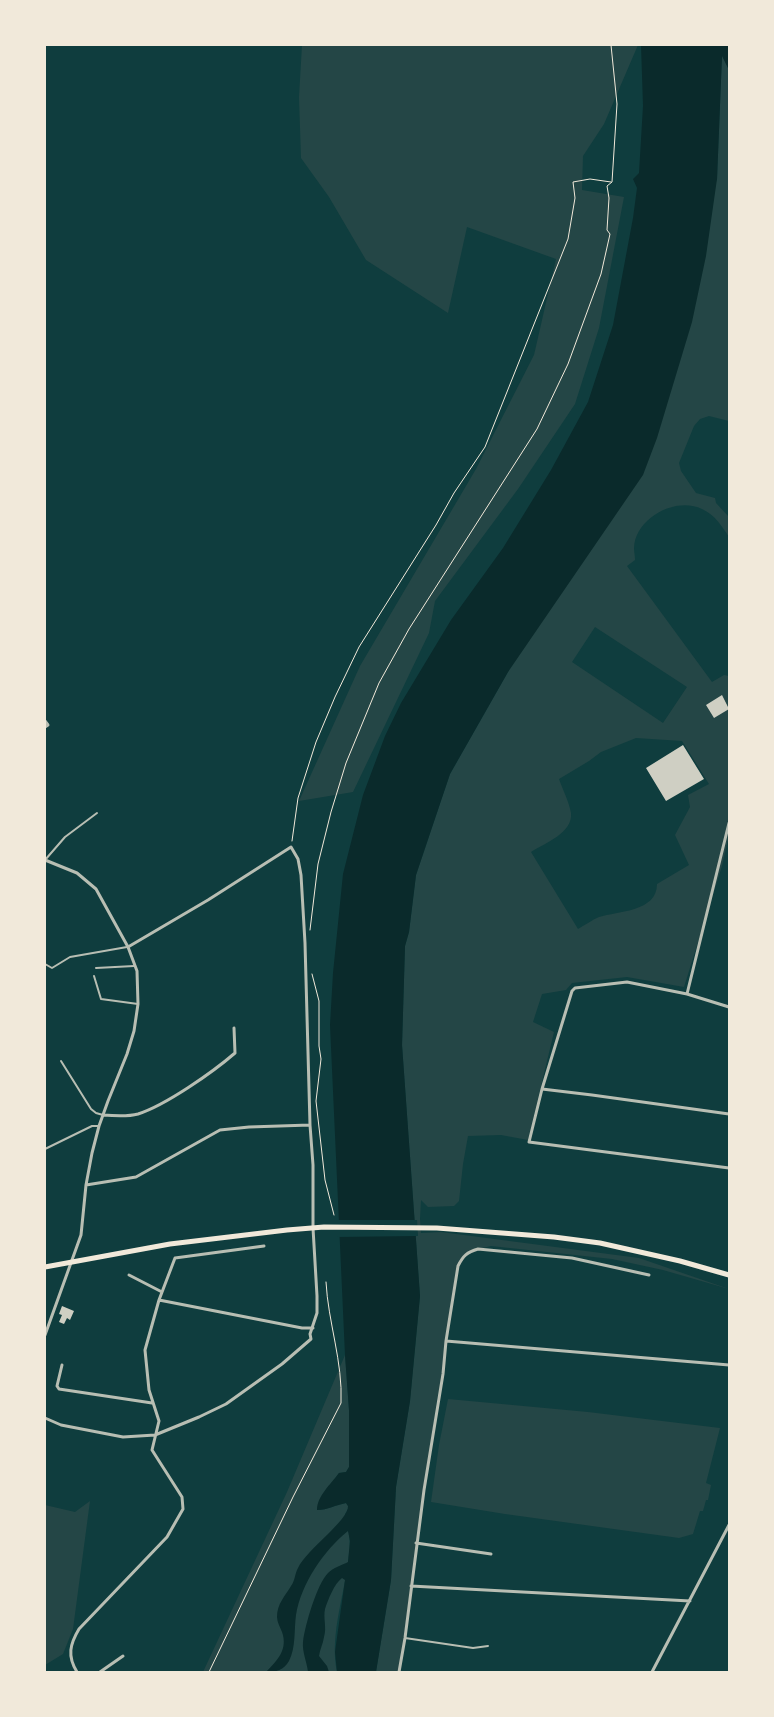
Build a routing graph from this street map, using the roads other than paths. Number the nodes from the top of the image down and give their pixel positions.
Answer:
1 (45, 722) edge
2 (45, 727) edge
3 (97, 813) dead end
4 (729, 823) edge
5 (45, 860) edge
6 (128, 947) junction
7 (45, 964) edge
8 (135, 966) junction
9 (96, 968) dead end
10 (94, 976) dead end
11 (687, 994) junction
12 (138, 1004) junction
13 (729, 1007) edge
14 (234, 1028) dead end
15 (61, 1061) dead end
16 (542, 1089) junction
17 (729, 1114) edge
18 (103, 1115) junction
19 (310, 1125) junction
20 (99, 1126) junction
21 (45, 1148) edge
22 (729, 1168) edge
23 (86, 1185) junction
24 (313, 1228) junction
25 (264, 1246) dead end
26 (73, 1262) junction
27 (45, 1267) edge
28 (129, 1275) dead end
29 (649, 1275) dead end
30 (729, 1275) edge
31 (162, 1292) junction
32 (159, 1300) junction
33 (314, 1328) junction
34 (45, 1335) edge
35 (446, 1341) junction
36 (62, 1365) dead end
37 (729, 1365) edge
38 (152, 1403) junction
39 (45, 1418) edge
40 (155, 1435) junction
41 (729, 1525) edge
42 (416, 1543) junction
43 (491, 1554) dead end
44 (411, 1586) junction
45 (690, 1601) junction
46 (405, 1638) junction
47 (488, 1646) dead end
48 (123, 1656) dead end
49 (77, 1672) edge
50 (100, 1672) edge
51 (399, 1672) edge
52 (652, 1672) edge

1 - 2 street
3 - 5 lane
4 - 11 street
5 - 6 street
6 - 7 lane
6 - 8 street
6 - 19 street
8 - 9 lane
8 - 12 street
10 - 12 lane
11 - 13 street
11 - 16 street
12 - 18 street
14 - 18 street
15 - 18 lane
16 - 17 street
16 - 22 street
18 - 20 street
19 - 23 street
19 - 24 street
20 - 21 lane
20 - 23 street
23 - 26 street
24 - 26 main road
24 - 30 main road
24 - 33 street
25 - 31 street
26 - 27 main road
26 - 34 street
28 - 31 street
29 - 35 street
31 - 32 street
32 - 33 street
32 - 38 street
33 - 40 street
35 - 37 street
35 - 42 street
36 - 38 street
38 - 40 street
39 - 40 street
40 - 49 street
41 - 45 street
42 - 43 street
42 - 44 street
44 - 45 street
44 - 46 street
45 - 52 street
46 - 47 lane
46 - 51 street
48 - 50 street

